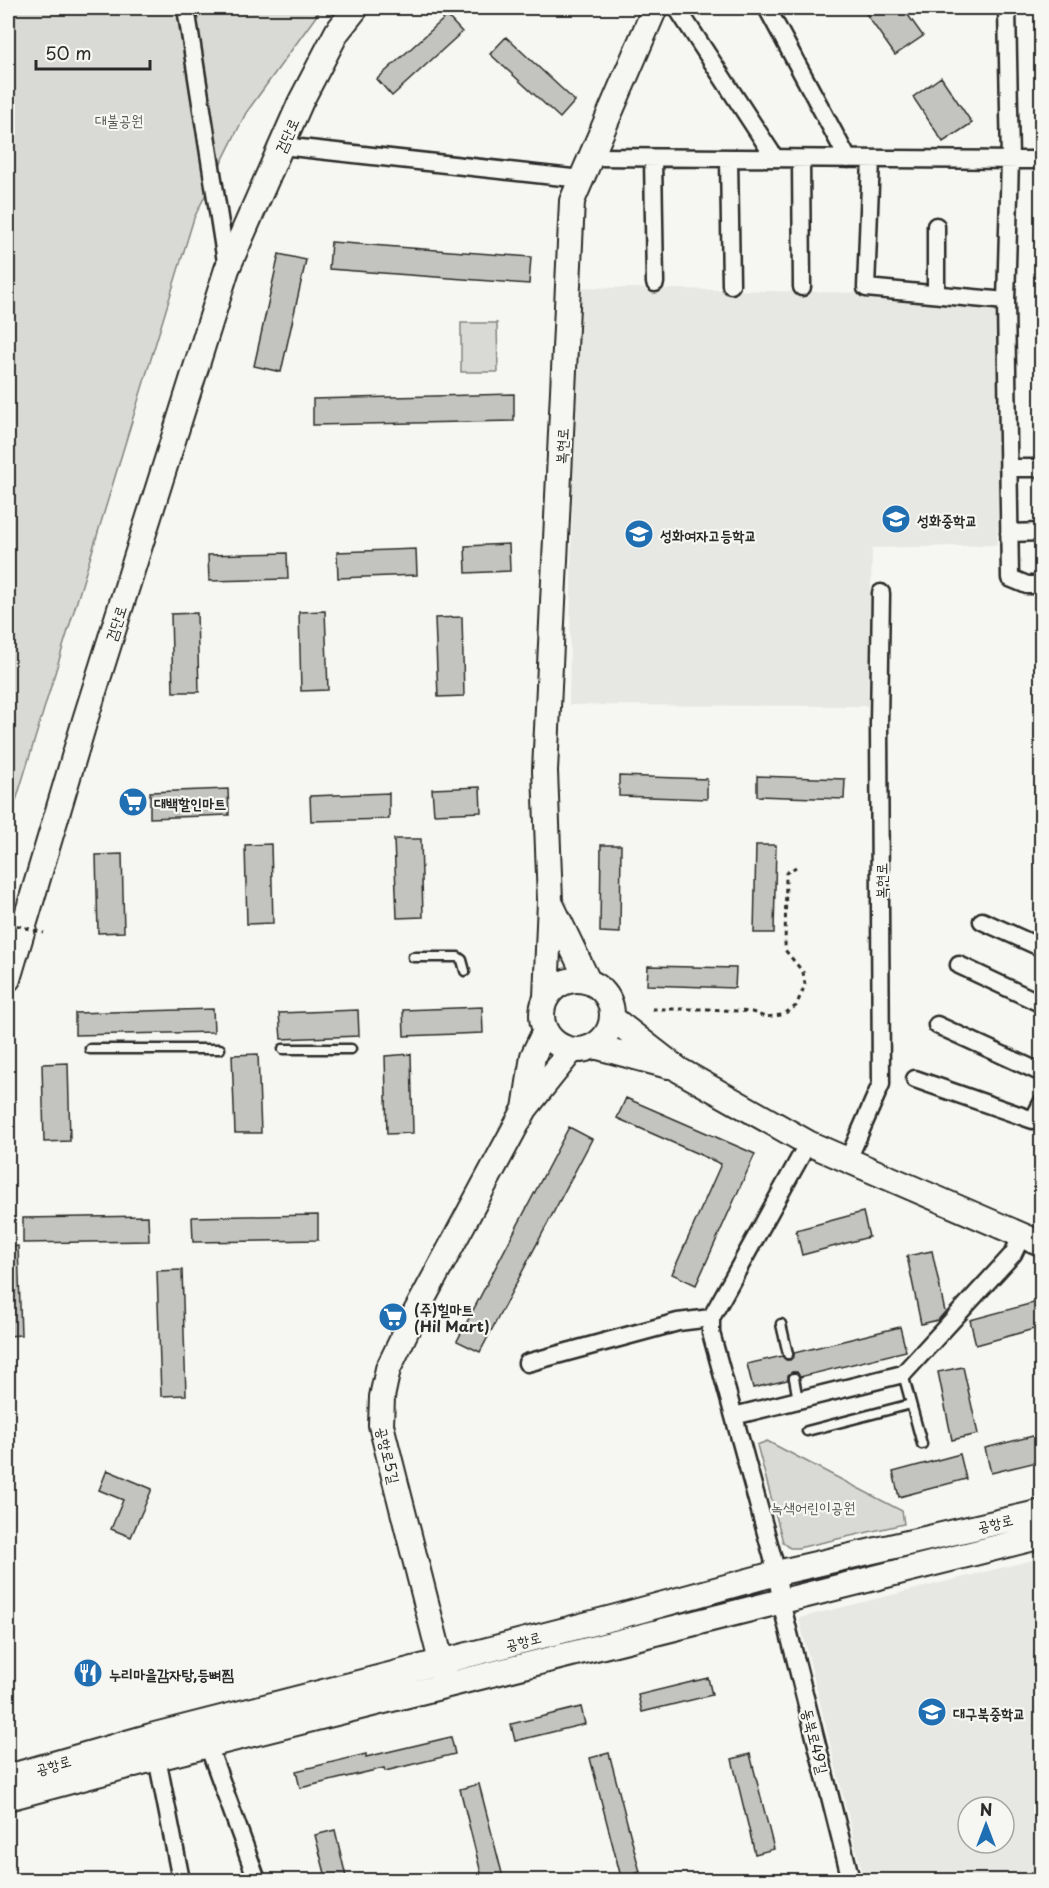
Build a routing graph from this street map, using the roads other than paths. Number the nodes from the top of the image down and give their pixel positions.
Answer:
1 (186, 8) edge
2 (356, 8) edge
3 (655, 8) edge
4 (677, 8) edge
5 (767, 8) edge
6 (1007, 8) edge
7 (282, 146) junction
8 (590, 157) junction
9 (653, 158) junction
10 (729, 158) junction
11 (775, 158) junction
12 (801, 159) junction
13 (848, 159) junction
14 (871, 159) junction
15 (1010, 160) junction
16 (1041, 160) edge
17 (581, 179) junction
18 (936, 226) dead end
19 (227, 269) junction
20 (655, 283) dead end
21 (731, 285) dead end
22 (802, 287) dead end
23 (936, 294) junction
24 (1006, 300) junction
25 (1008, 468) junction
26 (1041, 468) edge
27 (1041, 532) edge
28 (1009, 533) junction
29 (1041, 585) edge
30 (881, 593) dead end
31 (550, 901) junction
32 (982, 921) dead end
33 (1041, 948) edge
34 (413, 957) dead end
35 (959, 965) dead end
36 (465, 972) dead end
37 (8, 979) edge
38 (588, 981) junction
39 (546, 997) junction
40 (1041, 1004) edge
41 (612, 1018) junction
42 (937, 1025) dead end
43 (545, 1031) junction
44 (583, 1048) junction
45 (90, 1049) dead end
46 (220, 1049) dead end
47 (283, 1049) dead end
48 (351, 1049) dead end
49 (679, 1070) junction
50 (1041, 1073) edge
51 (915, 1079) dead end
52 (1041, 1103) edge
53 (525, 1109) junction
54 (808, 1143) junction
55 (847, 1162) junction
56 (1032, 1240) edge
57 (711, 1318) junction
58 (782, 1324) dead end
59 (788, 1354) dead end
60 (527, 1363) dead end
61 (903, 1374) junction
62 (794, 1378) dead end
63 (798, 1400) junction
64 (911, 1404) junction
65 (734, 1416) junction
66 (807, 1431) dead end
67 (922, 1444) dead end
68 (1041, 1512) edge
69 (1041, 1536) edge
70 (777, 1573) junction
71 (781, 1602) junction
72 (441, 1661) junction
73 (447, 1685) junction
74 (208, 1745) junction
75 (157, 1758) junction
76 (8, 1777) edge
77 (8, 1798) edge
78 (182, 1881) edge
79 (257, 1881) edge
80 (851, 1881) edge

1 - 19 street, 검단로
2 - 7 main road, 검단로
3 - 8 main road, 복현로
4 - 11 street
5 - 13 street
6 - 15 street
7 - 17 street
7 - 19 main road, 검단로
8 - 9 street
8 - 17 main road, 복현로
9 - 10 street
9 - 20 street
10 - 11 street
10 - 21 street
11 - 12 street
12 - 13 street
12 - 22 street
13 - 14 street
14 - 15 street
14 - 23 street
15 - 16 street
15 - 24 street
17 - 31 main road, 복현로
18 - 23 street
19 - 37 main road, 검단로
23 - 24 street
24 - 25 street
25 - 26 street
25 - 28 street
27 - 28 street
28 - 29 street
30 - 55 street, 복현로
31 - 38 main road
31 - 39 main road, 복현로
32 - 33 street
34 - 36 lane
35 - 40 street
38 - 39 main road
38 - 41 main road
39 - 43 main road
41 - 44 main road
41 - 49 main road
42 - 50 street
43 - 44 main road
43 - 53 main road
44 - 49 main road
44 - 53 main road
45 - 46 lane
47 - 48 lane
49 - 54 main road
51 - 52 street
53 - 72 main road, 공항로5길
54 - 55 main road
54 - 57 street
55 - 56 main road
56 - 61 street
57 - 60 street
57 - 65 street, 동북로49길
58 - 59 lane
61 - 63 street
61 - 64 lane
62 - 63 lane
63 - 65 street
64 - 66 lane
64 - 67 lane
65 - 70 street, 동북로49길
68 - 70 main road, 공항로
69 - 71 main road, 공항로
70 - 71 street, 동북로49길
70 - 72 main road, 공항로
71 - 73 main road, 공항로
71 - 80 street, 동북로49길
72 - 73 main road, 공항로5길
72 - 76 main road, 공항로
73 - 74 main road, 공항로
74 - 75 main road, 공항로
74 - 79 street
75 - 77 main road, 공항로
75 - 78 street

